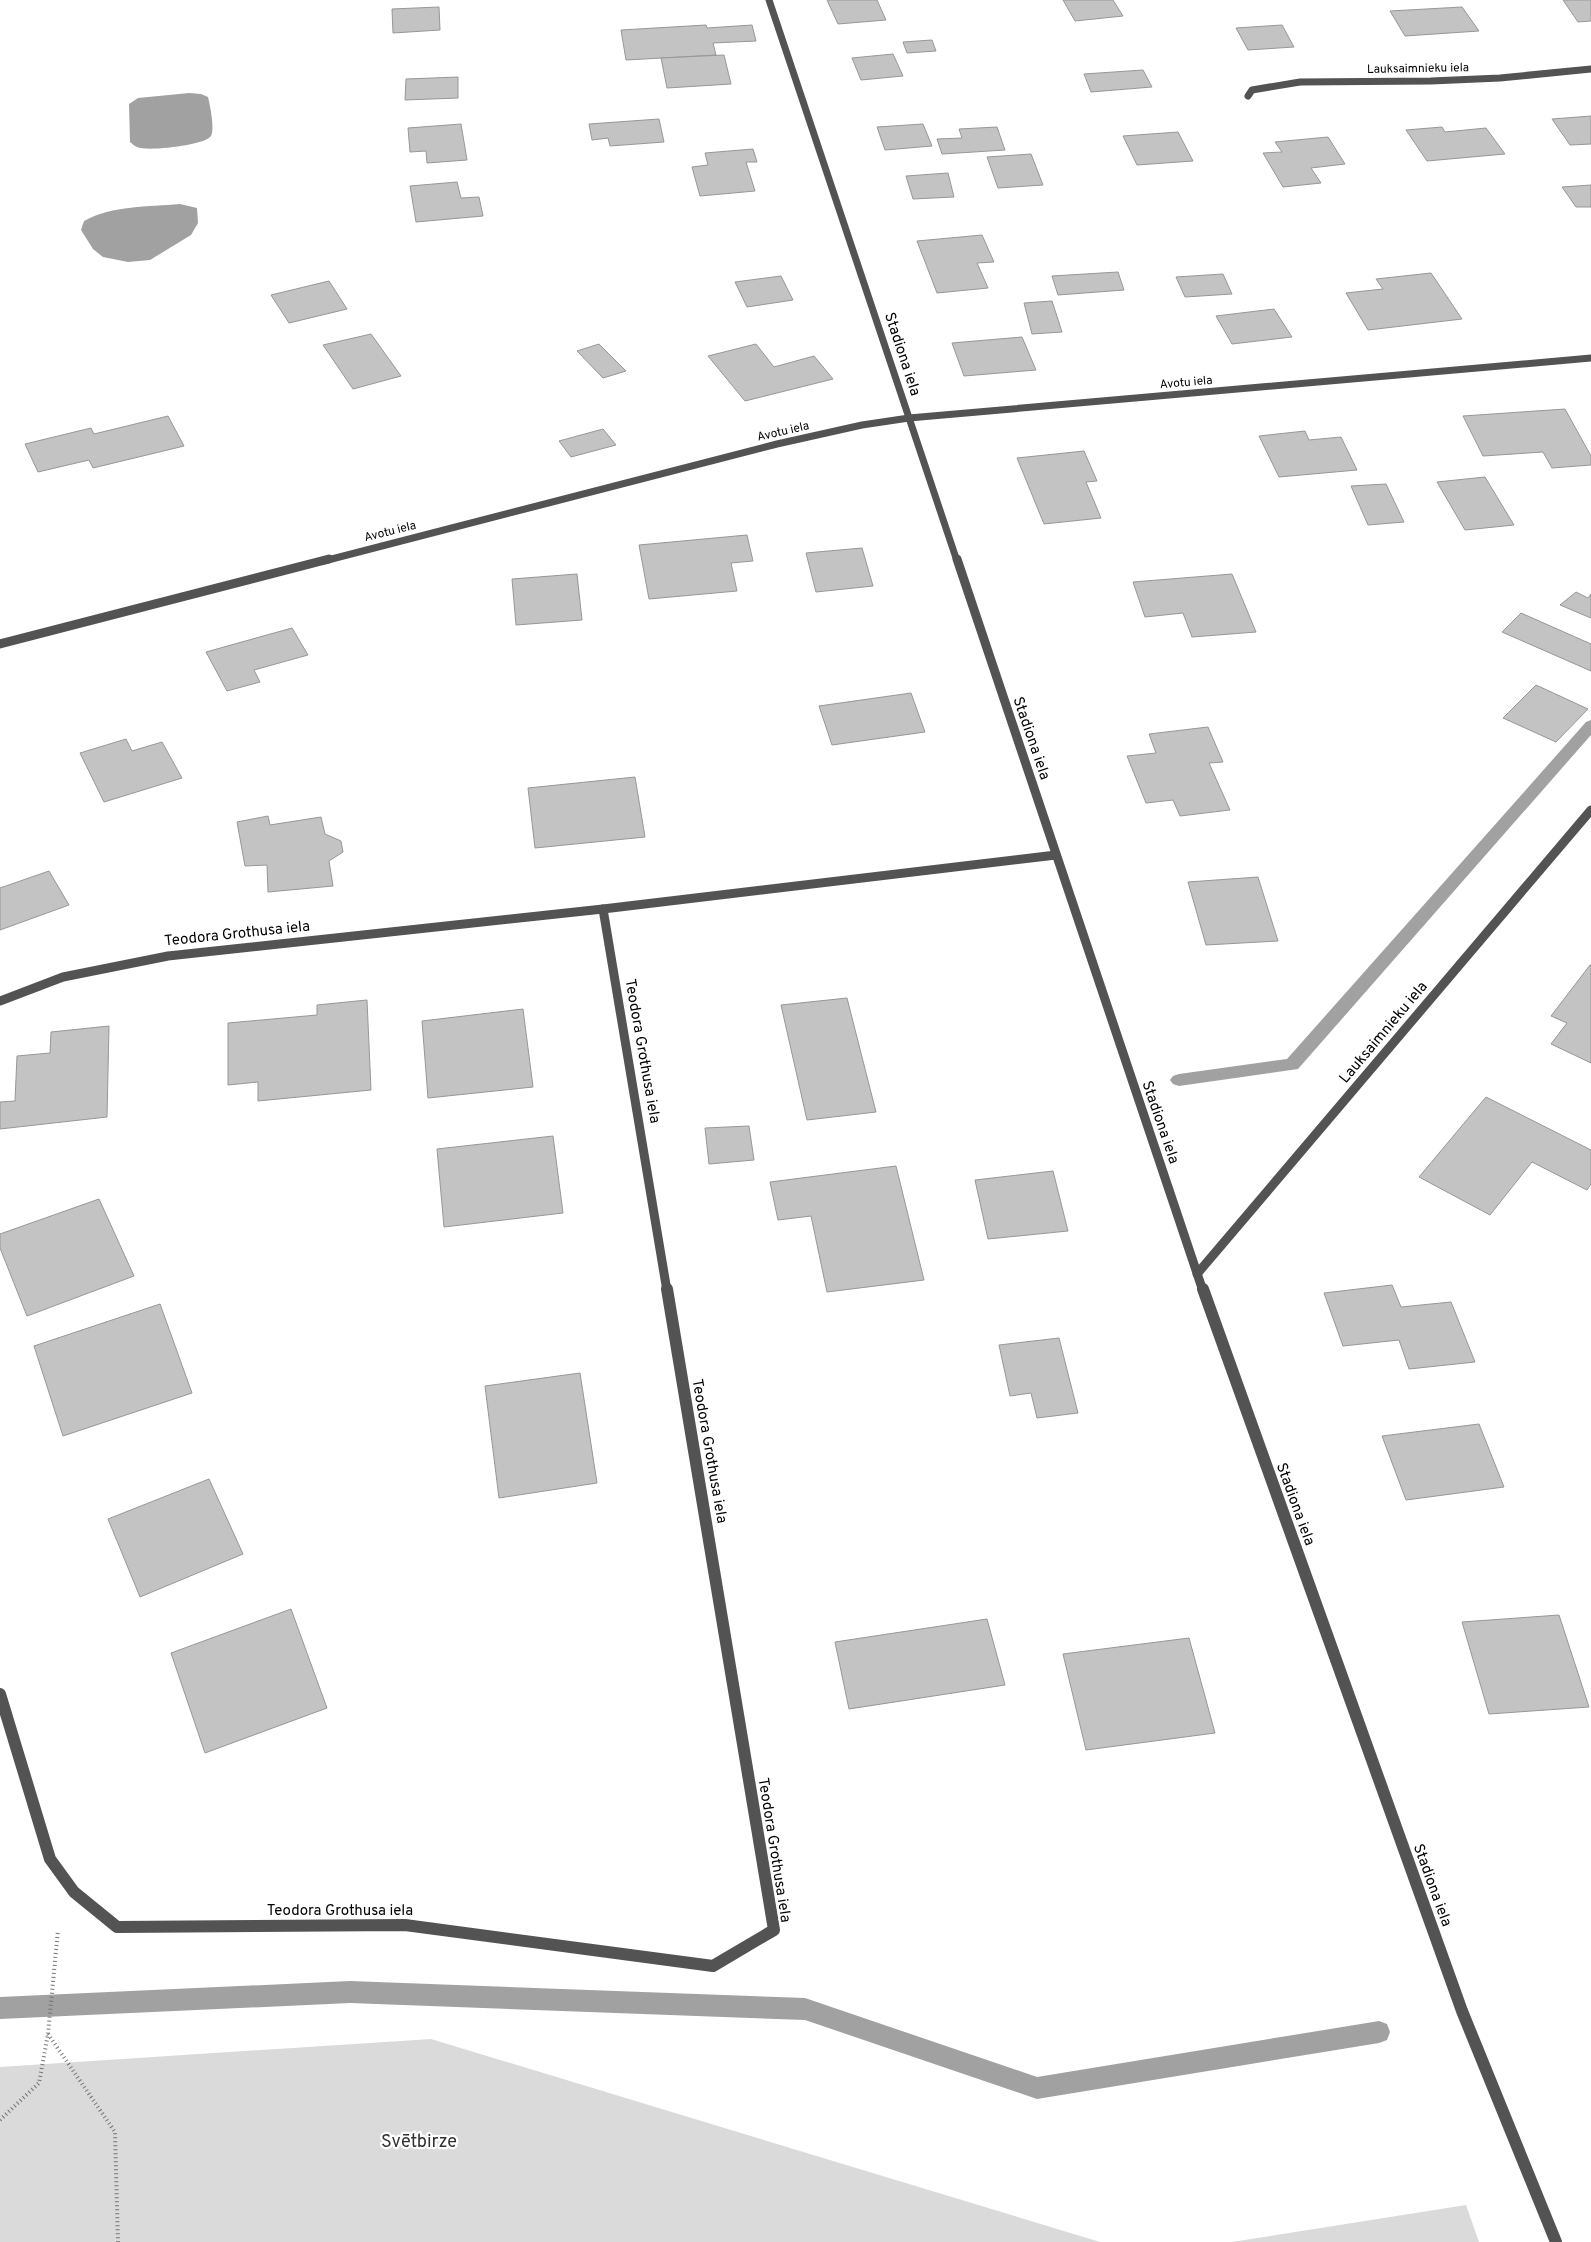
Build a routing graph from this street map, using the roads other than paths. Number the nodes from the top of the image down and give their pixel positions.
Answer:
1 (770, 0) edge
2 (1591, 69) edge
3 (1248, 96) dead end
4 (1591, 358) edge
5 (908, 418) junction
6 (0, 644) edge
7 (1591, 810) edge
8 (1056, 855) junction
9 (602, 909) junction
10 (0, 1001) edge
11 (1197, 1274) junction
12 (0, 1694) edge
13 (1556, 2242) edge

1 - 5 street, Stadiona iela
2 - 3 street, Lauksaimnieku iela
4 - 5 street, Avotu iela
5 - 6 street, Avotu iela
5 - 8 street, Stadiona iela
7 - 11 street, Lauksaimnieku iela
8 - 9 street, Teodora Grothusa iela
8 - 11 street, Stadiona iela
9 - 10 street, Teodora Grothusa iela
9 - 12 street, Teodora Grothusa iela
11 - 13 street, Stadiona iela

